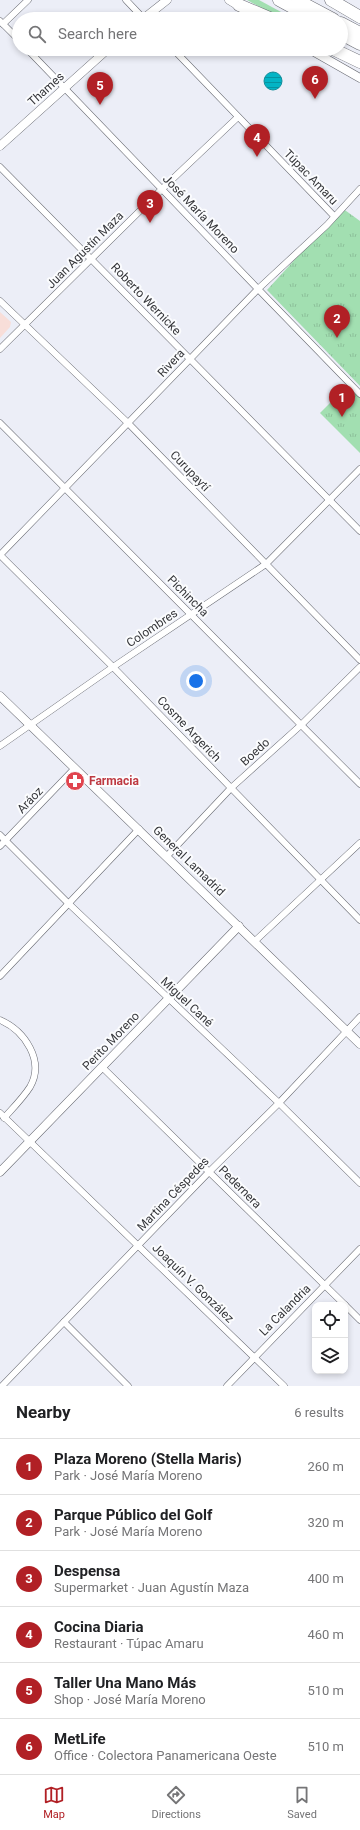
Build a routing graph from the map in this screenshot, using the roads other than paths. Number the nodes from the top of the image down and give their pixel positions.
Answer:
1 (28, 0) edge
2 (126, 0) edge
3 (166, 0) edge
4 (279, 0) edge
5 (297, 0) edge
6 (331, 0) edge
7 (234, 3) edge
8 (14, 12) edge
9 (137, 12) edge
10 (152, 12) edge
11 (249, 12) edge
12 (255, 12) edge
13 (301, 12) edge
14 (320, 12) edge
15 (12, 14) edge
16 (360, 17) edge
17 (2, 22) edge
18 (348, 27) edge
19 (12, 33) edge
20 (360, 33) edge
21 (348, 38) edge
22 (360, 44) edge
23 (34, 56) edge
24 (100, 56) edge
25 (180, 56) edge
26 (321, 56) edge
27 (348, 56) edge
28 (360, 62) edge
29 (360, 78) edge
30 (65, 88) junction
31 (238, 117) junction
32 (0, 146) edge
33 (0, 167) edge
34 (162, 189) junction
35 (360, 189) edge
36 (334, 216) junction
37 (92, 259) junction
38 (258, 289) junction
39 (0, 301) edge
40 (24, 325) junction
41 (0, 350) edge
42 (190, 359) junction
43 (360, 394) edge
44 (0, 423) edge
45 (128, 423) junction
46 (360, 469) edge
47 (65, 488) junction
48 (330, 500) junction
49 (360, 531) edge
50 (0, 555) edge
51 (266, 564) junction
52 (191, 615) junction
53 (360, 660) edge
54 (113, 667) junction
55 (360, 667) edge
56 (0, 696) edge
57 (29, 725) junction
58 (301, 725) junction
59 (0, 746) edge
60 (75, 768) junction
61 (360, 784) edge
62 (230, 788) junction
63 (139, 829) junction
64 (0, 835) edge
65 (6, 840) junction
66 (360, 843) edge
67 (0, 846) edge
68 (166, 856) junction
69 (320, 879) junction
70 (68, 904) junction
71 (360, 920) edge
72 (239, 926) junction
73 (255, 941) junction
74 (0, 976) edge
75 (168, 999) junction
76 (360, 1017) edge
77 (0, 1020) edge
78 (346, 1031) junction
79 (360, 1044) edge
80 (102, 1067) junction
81 (278, 1103) junction
82 (2, 1116) edge
83 (30, 1142) junction
84 (0, 1172) edge
85 (209, 1172) junction
86 (360, 1183) edge
87 (138, 1246) junction
88 (360, 1249) edge
89 (325, 1286) junction
90 (342, 1302) edge
91 (348, 1308) edge
92 (360, 1320) edge
93 (64, 1322) junction
94 (254, 1357) junction
95 (2, 1386) edge
96 (128, 1386) edge
97 (227, 1386) edge
98 (284, 1386) edge

1 - 8 street
2 - 9 street
3 - 10 street
4 - 13 highway
5 - 14 highway
6 - 16 highway
7 - 11 street
7 - 12 highway
15 - 17 street
17 - 19 street
18 - 20 highway
21 - 22 highway
23 - 30 street, José María Moreno
24 - 30 street, Thames
25 - 31 street, Túpac Amaru
26 - 29 street
27 - 28 highway
30 - 32 street, Thames
30 - 34 street, José María Moreno
31 - 34 street, Juan Agustín Maza
31 - 36 street, Túpac Amaru
33 - 37 street, Roberto Wernicke
34 - 37 street, Juan Agustín Maza
34 - 38 street, José María Moreno
35 - 36 street, Rivera
36 - 38 street, Rivera
37 - 40 street, Juan Agustín Maza
37 - 42 street, Roberto Wernicke
38 - 42 street, Rivera
38 - 43 street, José María Moreno
39 - 40 street, Curupaytí
40 - 41 street, Juan Agustín Maza
40 - 45 street, Curupaytí
42 - 45 street, Rivera
42 - 48 street, Roberto Wernicke
44 - 47 street, Pichincha
45 - 47 street, Rivera
45 - 51 street, Curupaytí
46 - 48 street, Colombres
47 - 50 street, Rivera
47 - 52 street, Pichincha
48 - 49 street, Roberto Wernicke
48 - 51 street, Colombres
50 - 54 street, Cosme Argerich
51 - 52 street, Colombres
51 - 53 street, Curupaytí
52 - 54 street, Colombres
52 - 58 street, Pichincha
54 - 57 street, Colombres
54 - 62 street, Cosme Argerich
55 - 58 street, Boedo
56 - 57 street, General Lamadrid
57 - 59 street, Colombres
57 - 60 street, General Lamadrid
58 - 61 street, Pichincha
58 - 62 street, Boedo
60 - 63 street, General Lamadrid
60 - 65 street, Aráoz
62 - 68 street, Boedo
62 - 69 street, Cosme Argerich
63 - 68 street, General Lamadrid
63 - 70 street
64 - 65 street, Miguel Cané
65 - 67 street, Aráoz
65 - 70 street, Miguel Cané
66 - 69 street
68 - 72 street, General Lamadrid
69 - 71 street, Cosme Argerich
69 - 73 street
70 - 74 street
70 - 75 street, Miguel Cané
72 - 73 street, General Lamadrid
72 - 75 street, Perito Moreno
73 - 78 street, General Lamadrid
75 - 80 street, Perito Moreno
75 - 81 street, Miguel Cané
76 - 78 street, Martina Céspedes
77 - 82 street
78 - 79 street, General Lamadrid
78 - 81 street, Martina Céspedes
80 - 83 street, Perito Moreno
80 - 85 street, Pedernera
81 - 85 street, Martina Céspedes
81 - 86 street, Miguel Cané
82 - 83 street, Joaquín V. González
83 - 84 street, Perito Moreno
83 - 87 street, Joaquín V. González
85 - 87 street, Martina Céspedes
85 - 89 street, Pedernera
87 - 93 street, Martina Céspedes
87 - 94 street, Joaquín V. González
88 - 89 street, La Calandria
89 - 90 street, Pedernera
89 - 94 street, La Calandria
91 - 92 street, Pedernera
93 - 95 street, Martina Céspedes
93 - 96 street
94 - 97 street, La Calandria
94 - 98 street, Joaquín V. González

